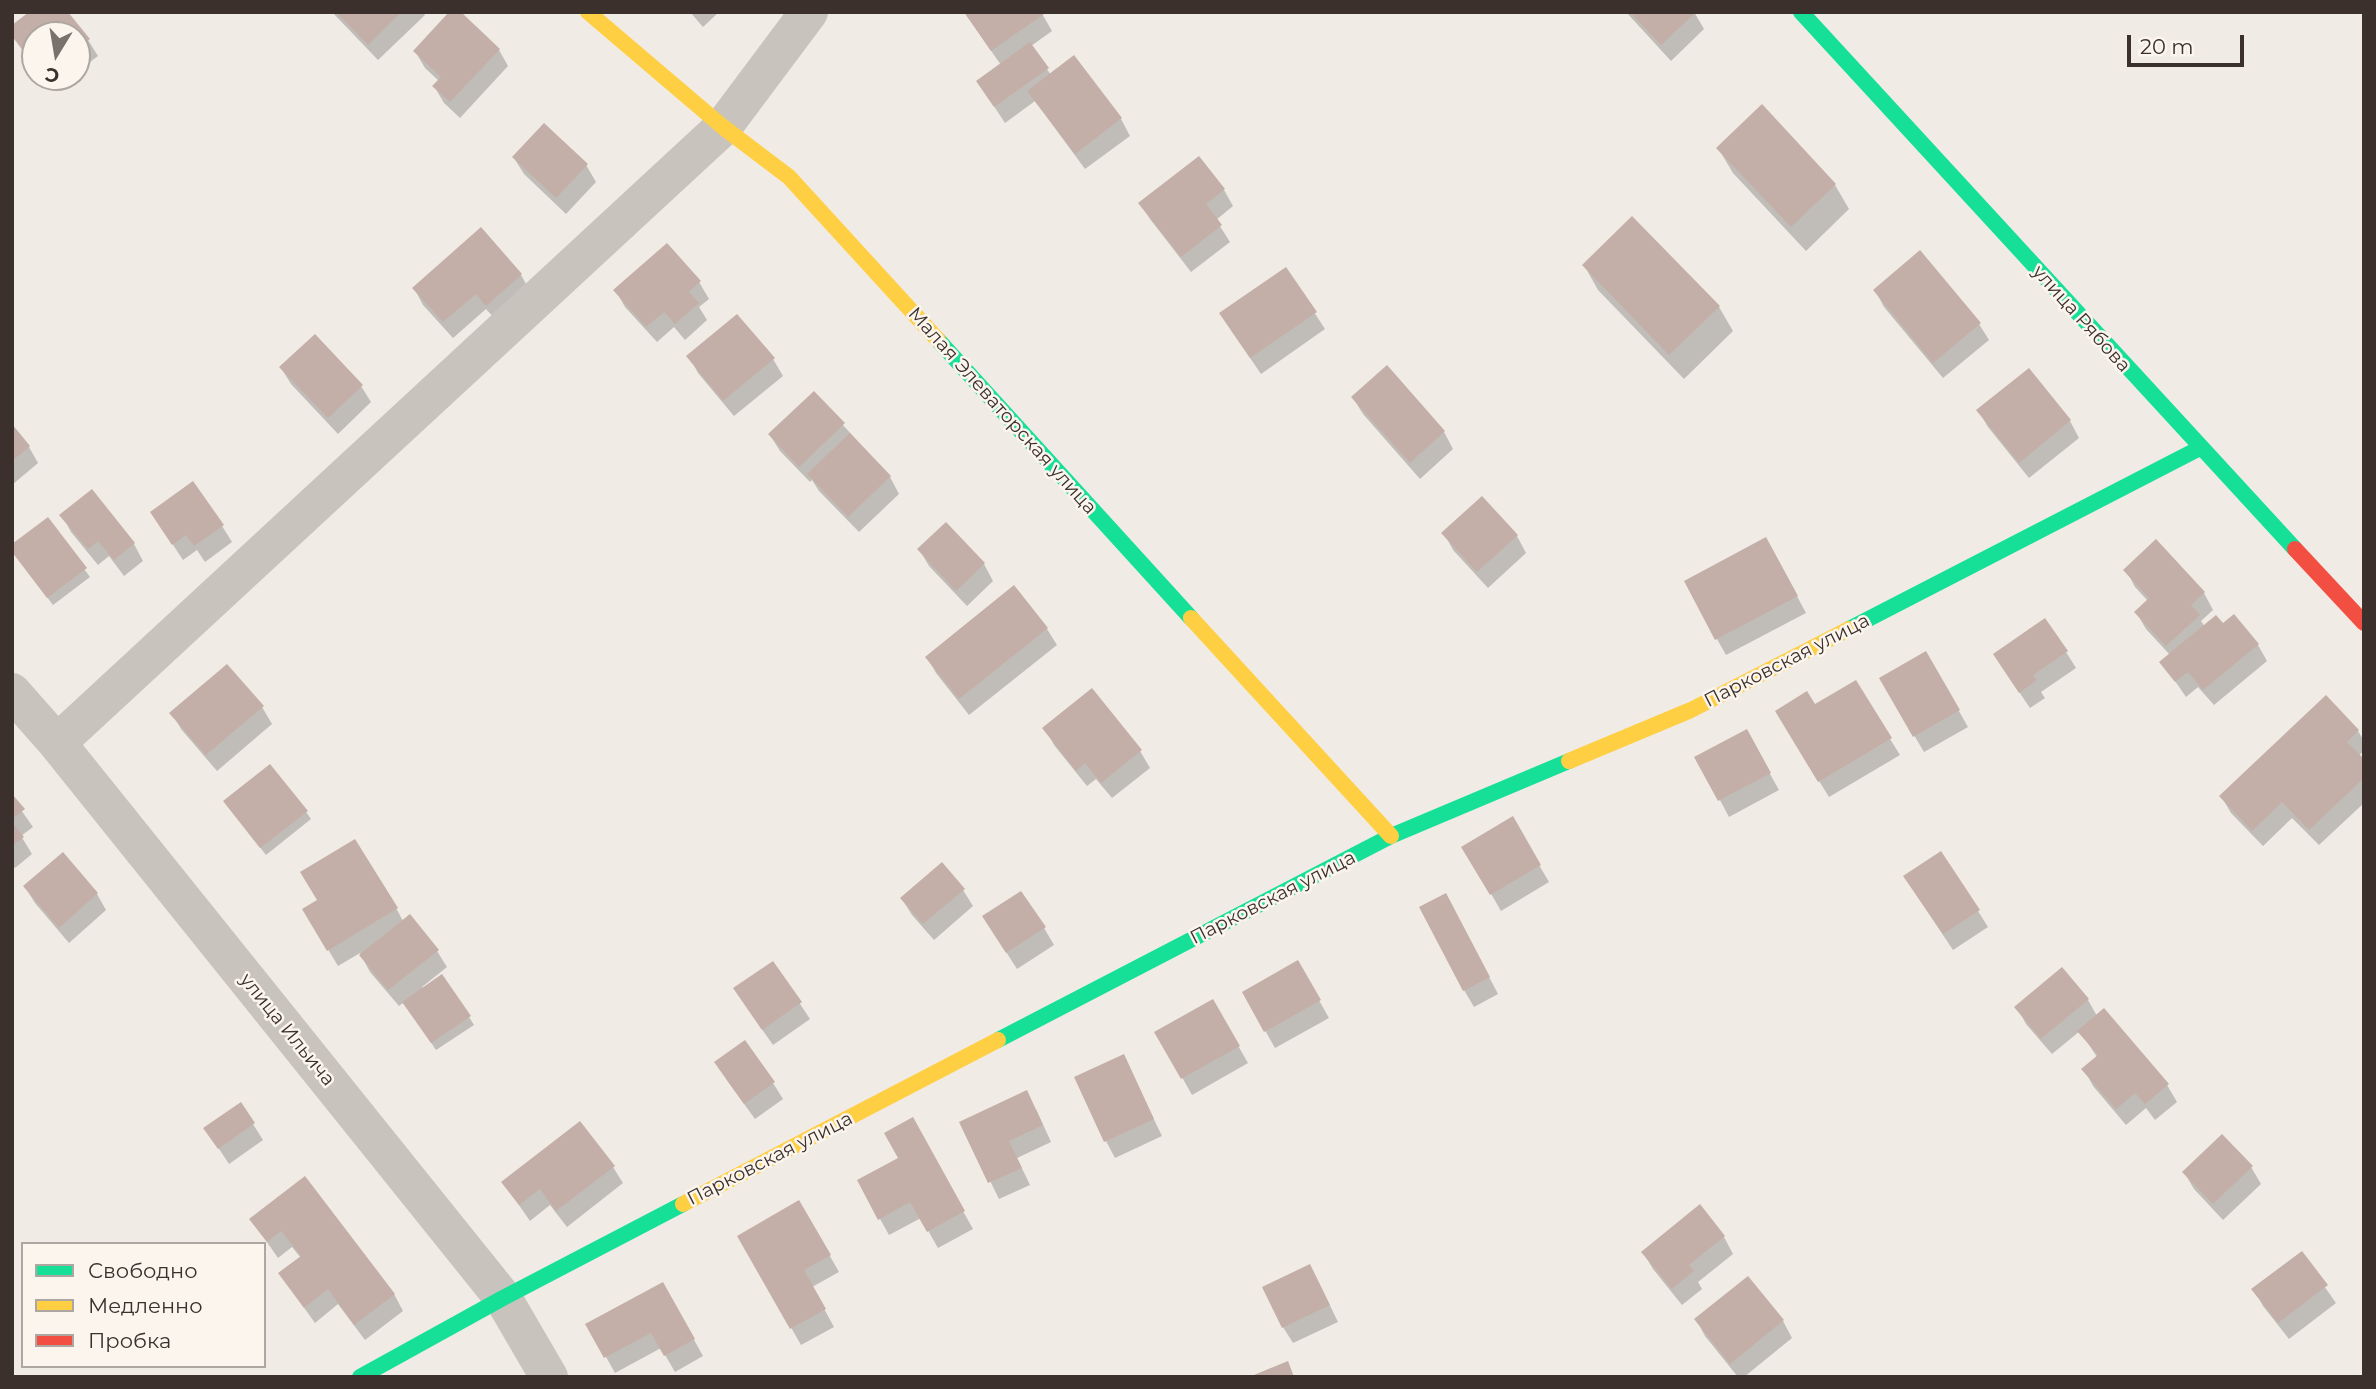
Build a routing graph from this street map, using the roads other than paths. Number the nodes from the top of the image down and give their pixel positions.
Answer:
1 (588, 12) edge
2 (809, 12) edge
3 (1801, 12) edge
4 (723, 127) junction
5 (2200, 448) junction
6 (2364, 623) edge
7 (12, 692) edge
8 (57, 743) junction
9 (1391, 836) junction
10 (503, 1298) junction
11 (360, 1377) edge
12 (549, 1377) edge

1 - 4 street, Малая Элеваторская улица
2 - 4 street
3 - 5 street, улица Рябова
4 - 8 street
4 - 9 street, Малая Элеваторская улица
5 - 6 street, улица Рябова
5 - 9 street, Парковская улица
7 - 8 street, улица Ильича
8 - 10 street, улица Ильича
9 - 10 street, Парковская улица
10 - 11 street, Парковская улица
10 - 12 street, улица Ильича

